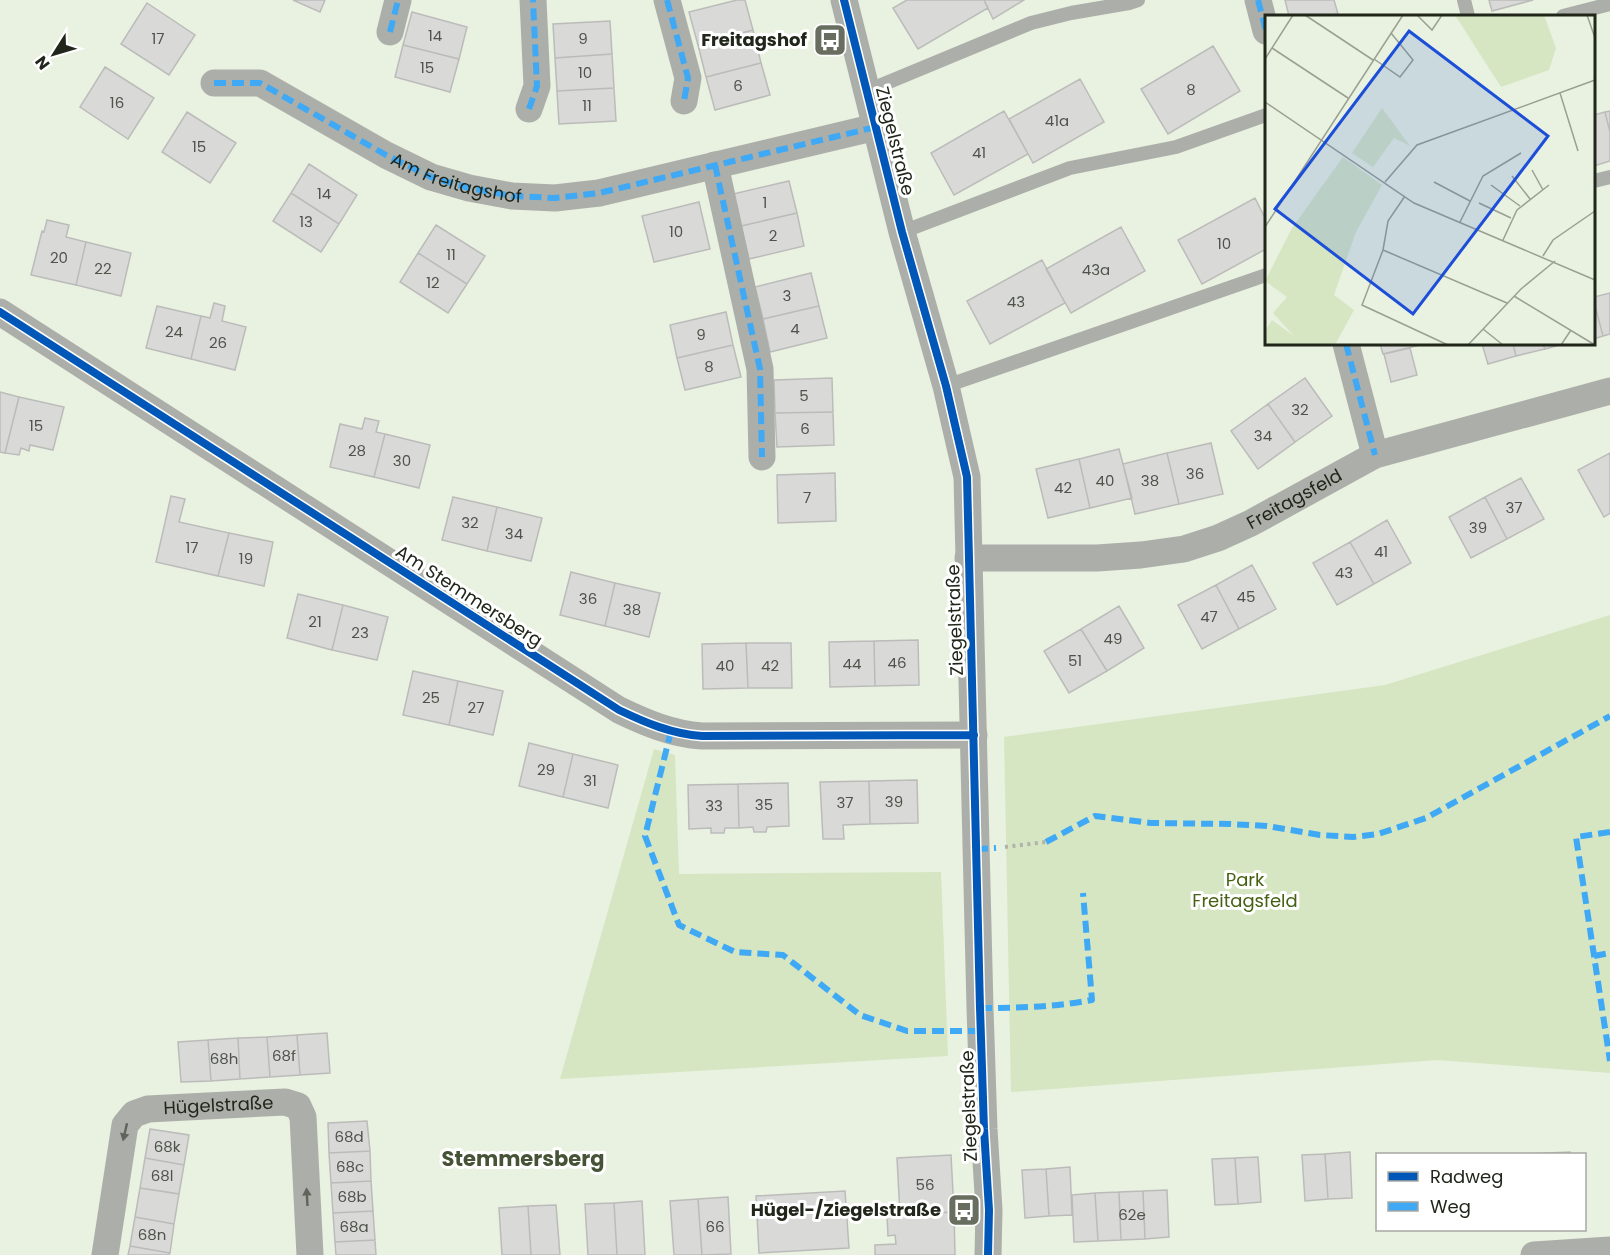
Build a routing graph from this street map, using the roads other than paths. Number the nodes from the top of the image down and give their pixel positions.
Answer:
1 (399, 0) edge
2 (533, 0) edge
3 (667, 0) edge
4 (844, 0) edge
5 (1258, 0) edge
6 (1464, 0) edge
7 (1134, 1) edge
8 (1610, 4) edge
9 (1468, 15) edge
10 (1567, 15) edge
11 (1265, 27) edge
12 (390, 32) dead end
13 (214, 83) dead end
14 (867, 91) junction
15 (684, 101) dead end
16 (529, 109) dead end
17 (1265, 115) edge
18 (876, 128) junction
19 (715, 165) junction
20 (1610, 177) edge
21 (1595, 181) edge
22 (902, 232) junction
23 (1265, 275) edge
24 (0, 312) edge
25 (1346, 345) edge
26 (946, 386) junction
27 (1610, 391) edge
28 (1375, 455) junction
29 (762, 457) dead end
30 (968, 558) junction
31 (974, 735) junction
32 (1610, 1250) edge
33 (105, 1255) edge
34 (310, 1255) edge
35 (988, 1255) edge
36 (1534, 1255) edge

1 - 12 street
2 - 16 street
3 - 15 street
4 - 14 street, Ziegelstraße
5 - 11 street
6 - 9 lane
7 - 14 lane, Ziegelstraße
8 - 10 lane
13 - 19 street, Am Freitagshof
14 - 18 street, Ziegelstraße
17 - 22 lane
18 - 19 street, Am Freitagshof
18 - 22 street, Ziegelstraße
19 - 29 street
20 - 21 lane
22 - 26 street, Ziegelstraße
23 - 26 lane
24 - 31 street, Am Stemmersberg
25 - 28 street
26 - 30 street, Ziegelstraße
27 - 28 street, Freitagsfeld
28 - 30 street, Freitagsfeld
30 - 31 street, Ziegelstraße
31 - 35 street, Ziegelstraße
32 - 36 street
34 -> 33 street, Hügelstraße

